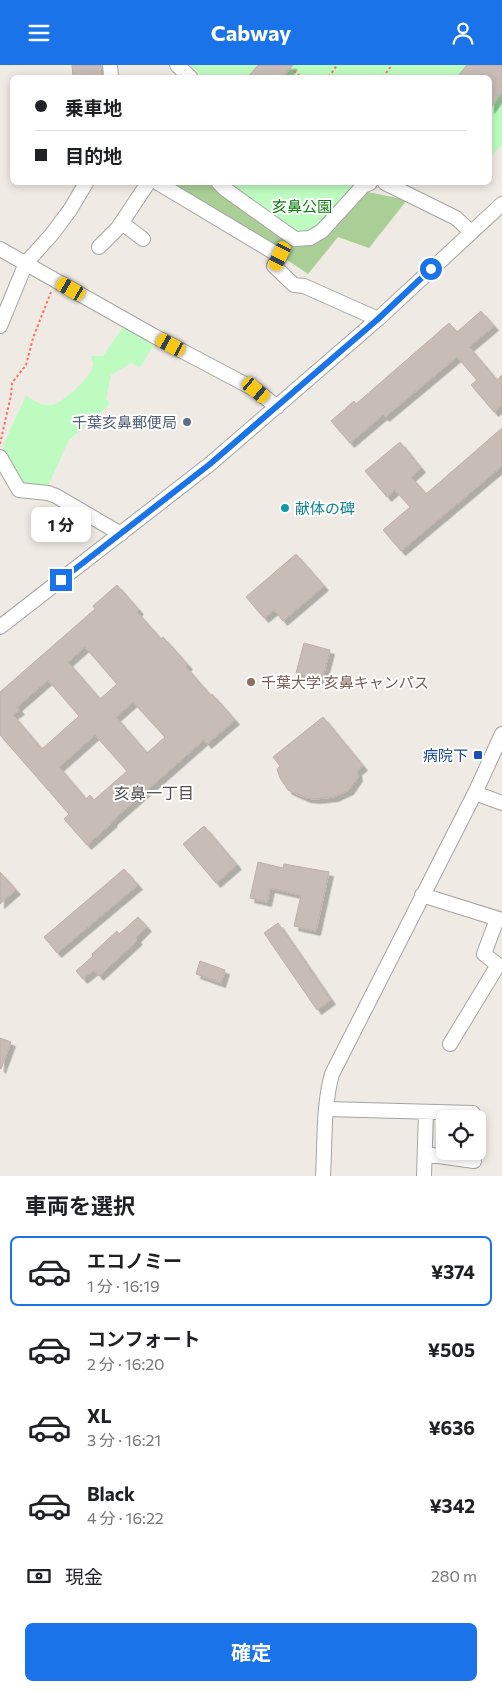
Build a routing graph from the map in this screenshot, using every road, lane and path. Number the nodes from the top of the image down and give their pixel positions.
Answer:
1 (177, 65) edge
2 (294, 71) dead end
3 (188, 75) edge
4 (299, 75) edge
5 (85, 185) edge
6 (147, 185) edge
7 (161, 185) edge
8 (221, 185) edge
9 (365, 185) edge
10 (389, 185) edge
11 (502, 204) edge
12 (122, 223) junction
13 (471, 232) junction
14 (143, 239) dead end
15 (99, 247) dead end
16 (0, 249) edge
17 (26, 263) junction
18 (55, 280) junction
19 (378, 319) junction
20 (0, 326) edge
21 (277, 407) junction
22 (0, 444) edge
23 (0, 457) edge
24 (122, 534) junction
25 (0, 627) edge
26 (502, 734) edge
27 (475, 793) junction
28 (502, 803) edge
29 (422, 895) junction
30 (499, 920) edge
31 (450, 1044) dead end
32 (327, 1109) junction
33 (426, 1112) junction
34 (436, 1112) edge
35 (425, 1154) junction
36 (474, 1161) dead end
37 (324, 1176) edge
38 (424, 1176) edge

1 - 3 street
2 - 4 path
5 - 17 street
6 - 12 street
7 - 19 street
8 - 9 street
10 - 13 street
11 - 13 street
12 - 14 street
12 - 15 street
13 - 19 street
16 - 17 street
17 - 18 street
17 - 20 street
18 - 21 street
18 - 22 path
19 - 21 street
21 - 24 street
23 - 24 street
24 - 25 street
26 - 27 street
27 - 28 street
27 - 29 street
29 - 30 street
29 - 32 street
30 - 31 street
32 - 33 street
32 - 37 street
33 - 34 street
33 - 35 street
35 - 36 street
35 - 38 street

